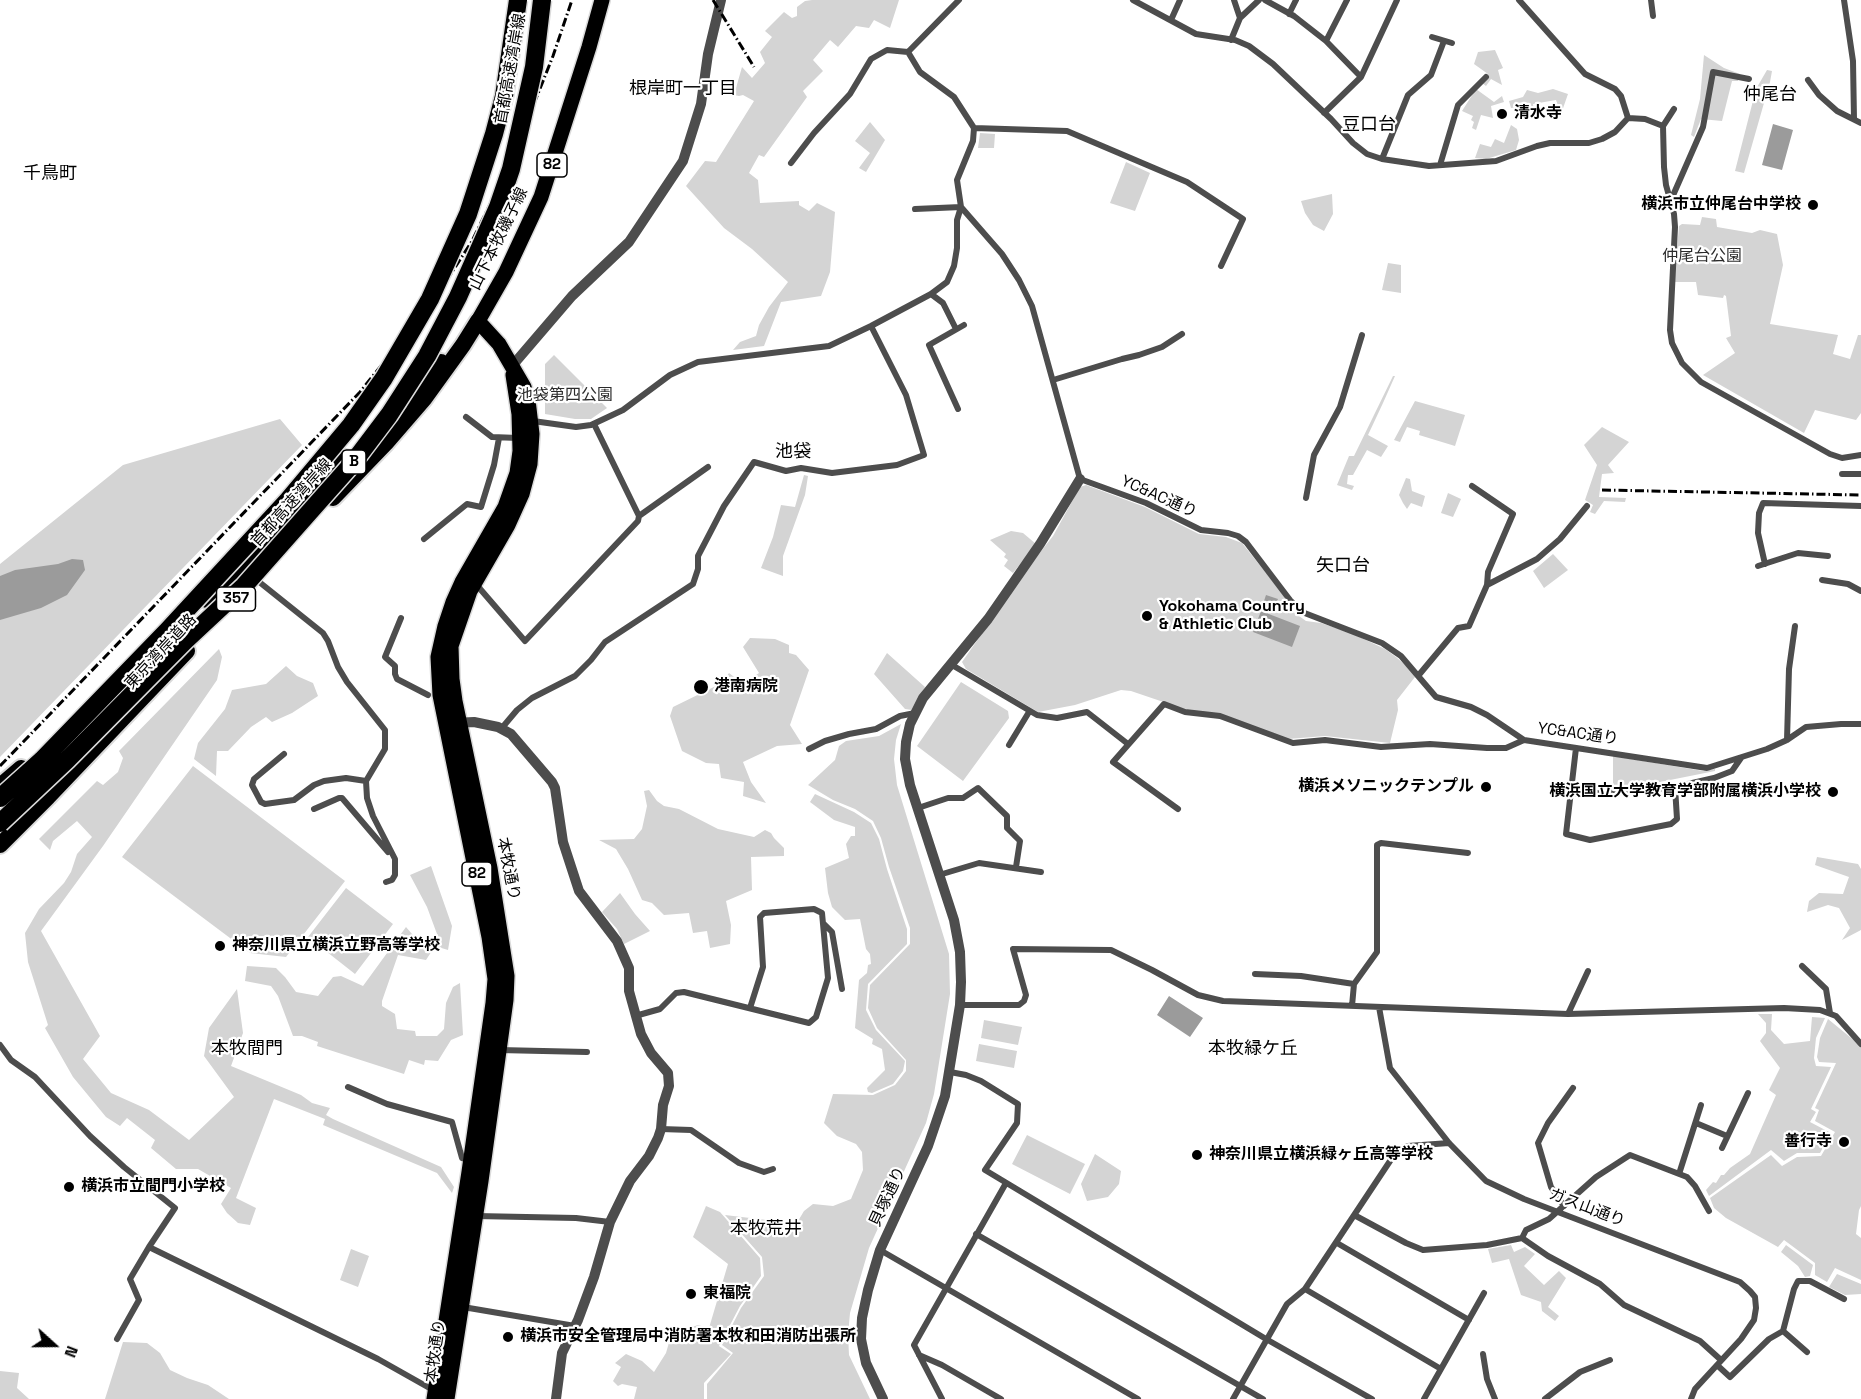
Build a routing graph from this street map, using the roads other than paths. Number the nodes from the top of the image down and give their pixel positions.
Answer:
1 (518, 0) edge
2 (542, 0) edge
3 (602, 0) edge
4 (721, 0) edge
5 (959, 0) edge
6 (1133, 0) edge
7 (1180, 0) edge
8 (1234, 0) edge
9 (1259, 0) edge
10 (1264, 0) edge
11 (1296, 0) edge
12 (1347, 0) edge
13 (1397, 0) edge
14 (1519, 0) edge
15 (1651, 0) edge
16 (1844, 0) edge
17 (1289, 14) junction
18 (1653, 16) dead end
19 (1240, 18) junction
20 (1171, 20) junction
21 (1432, 37) dead end
22 (1231, 40) junction
23 (1444, 40) junction
24 (1326, 41) junction
25 (1452, 43) dead end
26 (908, 52) junction
27 (1861, 67) edge
28 (1853, 68) junction
29 (1361, 77) junction
30 (1486, 77) dead end
31 (1749, 79) dead end
32 (1808, 80) dead end
33 (1674, 109) dead end
34 (1324, 113) junction
35 (1628, 118) junction
36 (1854, 119) junction
37 (1861, 123) edge
38 (1663, 126) junction
39 (974, 128) junction
40 (1382, 159) junction
41 (791, 163) dead end
42 (1440, 165) junction
43 (1671, 201) junction
44 (961, 207) junction
45 (915, 209) dead end
46 (1221, 267) dead end
47 (931, 294) junction
48 (478, 321) junction
49 (964, 325) dead end
50 (871, 326) junction
51 (956, 329) junction
52 (1182, 334) dead end
53 (1362, 335) dead end
54 (464, 345) junction
55 (512, 366) junction
56 (1053, 380) junction
57 (958, 409) dead end
58 (466, 417) dead end
59 (531, 421) junction
60 (594, 424) junction
61 (499, 438) junction
62 (520, 438) junction
63 (1861, 455) edge
64 (708, 467) dead end
65 (1842, 474) dead end
66 (1861, 474) edge
67 (1080, 479) junction
68 (1472, 486) dead end
69 (1306, 498) dead end
70 (1587, 506) dead end
71 (1861, 506) edge
72 (639, 516) junction
73 (424, 539) dead end
74 (1828, 556) dead end
75 (240, 566) junction
76 (255, 579) junction
77 (1821, 580) dead end
78 (475, 583) junction
79 (1487, 585) junction
80 (1861, 591) edge
81 (401, 618) dead end
82 (1795, 626) dead end
83 (952, 664) junction
84 (1418, 676) junction
85 (428, 695) dead end
86 (1029, 712) junction
87 (915, 713) junction
88 (452, 723) junction
89 (1861, 724) edge
90 (501, 729) junction
91 (1524, 740) junction
92 (1787, 740) junction
93 (1128, 744) junction
94 (1009, 745) dead end
95 (1576, 748) junction
96 (808, 749) dead end
97 (284, 754) dead end
98 (1742, 758) junction
99 (366, 782) junction
100 (0, 786) edge
101 (1675, 788) junction
102 (1571, 794) junction
103 (0, 798) edge
104 (918, 808) junction
105 (1178, 809) dead end
106 (314, 810) dead end
107 (0, 823) edge
108 (0, 844) edge
109 (1468, 853) dead end
110 (395, 859) junction
111 (1016, 867) junction
112 (1041, 872) dead end
113 (939, 875) junction
114 (386, 882) dead end
115 (823, 923) junction
116 (1802, 966) dead end
117 (1588, 971) dead end
118 (1255, 974) dead end
119 (1354, 984) junction
120 (842, 989) dead end
121 (960, 1005) junction
122 (1352, 1006) junction
123 (1379, 1007) junction
124 (750, 1008) junction
125 (1830, 1013) junction
126 (1568, 1014) junction
127 (635, 1016) junction
128 (0, 1044) edge
129 (1861, 1044) edge
130 (499, 1050) junction
131 (587, 1052) dead end
132 (950, 1072) junction
133 (348, 1087) dead end
134 (1573, 1088) dead end
135 (1748, 1093) dead end
136 (1701, 1105) dead end
137 (1696, 1123) junction
138 (661, 1129) junction
139 (1727, 1136) junction
140 (1449, 1143) junction
141 (1722, 1148) dead end
142 (477, 1160) junction
143 (773, 1169) dead end
144 (1679, 1174) junction
145 (1006, 1183) junction
146 (1564, 1206) junction
147 (1558, 1211) junction
148 (1709, 1211) dead end
149 (464, 1213) junction
150 (1356, 1216) junction
151 (610, 1222) junction
152 (976, 1234) junction
153 (1522, 1238) junction
154 (1337, 1243) junction
155 (149, 1247) junction
156 (880, 1250) junction
157 (945, 1289) junction
158 (1305, 1289) junction
159 (1484, 1293) dead end
160 (1844, 1299) dead end
161 (461, 1307) junction
162 (1469, 1320) junction
163 (575, 1326) junction
164 (1783, 1331) junction
165 (117, 1339) dead end
166 (1266, 1339) junction
167 (1807, 1352) dead end
168 (919, 1354) junction
169 (1483, 1354) dead end
170 (1610, 1360) dead end
171 (1719, 1363) junction
172 (1441, 1369) junction
173 (1240, 1386) junction
174 (441, 1396) edge
175 (556, 1399) edge
176 (883, 1399) edge
177 (942, 1399) edge
178 (1000, 1399) edge
179 (1138, 1399) edge
180 (1233, 1399) edge
181 (1263, 1399) edge
182 (1372, 1399) edge
183 (1424, 1399) edge
184 (1495, 1399) edge
185 (1545, 1399) edge
186 (1691, 1399) edge

1 - 103 highway, 首都高速湾岸線 / B, bridge
2 - 107 highway, 首都高速湾岸線 / B, bridge
3 - 48 main road, 山下本牧磯子線 / 82
4 - 55 street
5 - 26 street
6 - 20 street
7 - 20 street
8 - 19 street
9 - 19 street
10 - 17 street
11 - 17 street
12 - 24 street
13 - 29 street
14 - 35 street
15 - 18 street
16 - 28 street
17 - 24 street
19 - 22 street
20 - 22 street
21 - 23 street
22 - 34 street
23 - 25 street
23 - 40 street
24 - 29 street
26 - 39 street
26 - 41 street
27 - 28 street
28 - 36 street
29 - 34 street
30 - 42 street
31 - 43 street
32 - 36 street
33 - 38 street
34 - 40 street
35 - 38 street
35 - 42 street
36 - 37 street
38 - 43 street
39 - 44 street
39 - 46 street
40 - 42 street
43 - 63 street
44 - 45 street
44 - 47 street
44 - 56 street
47 - 50 street
47 - 51 street
48 - 54 highway, 東京湾岸道路 / 357
48 - 55 main road, 本牧通り / 82
49 - 51 street
50 - 60 street
50 - 90 street
51 - 57 street
52 - 56 street
53 - 69 street
54 - 75 highway, 東京湾岸道路 / 357
54 - 76 highway, 東京湾岸道路 / 357
55 - 59 main road, 本牧通り / 82
55 - 62 main road, 本牧通り / 82
56 - 67 street
58 - 61 street
59 - 60 street
59 - 78 main road, 本牧通り / 82
60 - 72 street
61 - 62 street
61 - 73 street
62 - 88 main road, 本牧通り / 82
64 - 72 street
65 - 66 street
67 - 83 street, 貝塚通り
67 - 84 street, YC&AC通り
68 - 79 street
70 - 79 street
71 - 74 street
72 - 78 street
75 - 76 street
75 - 100 highway, 東京湾岸道路 / 357
76 - 99 street
76 - 108 highway, 東京湾岸道路 / 357
77 - 80 street
78 - 88 main road, 本牧通り / 82
79 - 84 street
81 - 85 street
82 - 92 street
83 - 86 street
83 - 87 street, 貝塚通り
84 - 91 street, YC&AC通り
86 - 93 street
86 - 94 street
87 - 96 street
87 - 104 street, 貝塚通り
88 - 90 street
88 - 130 main road, 本牧通り / 82
88 - 142 main road, 本牧通り / 82
89 - 92 street, YC&AC通り
90 - 127 street
91 - 93 street
91 - 95 street, YC&AC通り
92 - 98 street, YC&AC通り
93 - 105 street
95 - 98 street, YC&AC通り
95 - 102 street
97 - 99 street
98 - 101 street
99 - 110 street
101 - 102 street
101 - 102 street
104 - 111 street
104 - 113 street, 貝塚通り
106 - 110 street
109 - 119 street
110 - 114 street
111 - 112 street
111 - 113 street
113 - 121 street, 貝塚通り
115 - 120 street
115 - 124 street
115 - 124 street
116 - 125 street
117 - 126 street
118 - 119 street
119 - 122 street
121 - 122 street
121 - 132 street, 貝塚通り
122 - 123 street
123 - 126 street
123 - 140 street, ガス山通り
124 - 127 street
125 - 126 street
125 - 129 street
127 - 138 street
128 - 155 street
130 - 131 street
130 - 142 main road, 本牧通り / 82
132 - 145 street
132 - 156 street, 貝塚通り
133 - 142 street
134 - 146 street
135 - 139 street
136 - 137 street
137 - 139 street
137 - 144 street
138 - 143 street
138 - 151 street
139 - 141 street
140 - 147 street, ガス山通り
140 - 150 street
142 - 149 main road, 本牧通り / 82
144 - 146 street
144 - 148 street
145 - 152 street
145 - 166 street
146 - 147 street
147 - 153 street
147 - 171 street, ガス山通り
149 - 151 street
149 - 161 main road, 本牧通り / 82
149 - 174 main road, 本牧通り / 82
150 - 153 street
150 - 154 street
151 - 163 street
152 - 157 street
152 - 173 street
153 - 171 street
154 - 158 street
154 - 162 street
155 - 165 street
155 - 174 street
156 - 157 street
156 - 176 street, 貝塚通り
157 - 168 street
157 - 179 street
158 - 166 street
158 - 172 street
159 - 162 street
160 - 164 street
161 - 163 street
161 - 174 main road, 本牧通り / 82
162 - 172 street
163 - 175 street
164 - 167 street
164 - 171 street
166 - 173 street
166 - 182 street
168 - 177 street
168 - 178 street
169 - 184 street
170 - 185 street
171 - 186 street, ガス山通り
172 - 183 street
173 - 180 street
173 - 181 street

